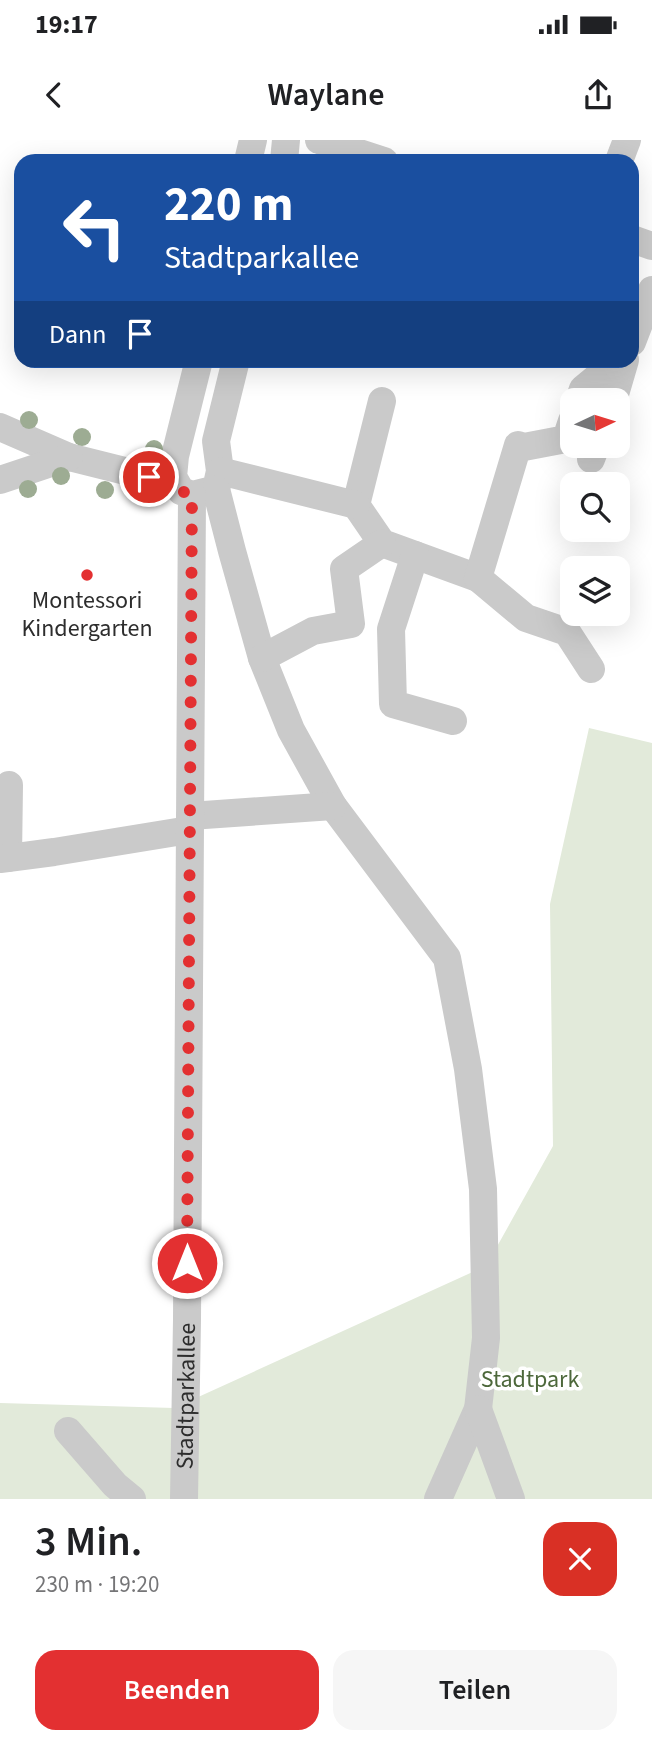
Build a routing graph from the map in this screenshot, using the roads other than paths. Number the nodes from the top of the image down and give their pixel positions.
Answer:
1 (320, 140) edge
2 (363, 154) edge
3 (652, 290) edge
4 (639, 324) edge
5 (199, 368) edge
6 (234, 368) edge
7 (608, 368) edge
8 (623, 368) edge
9 (584, 388) edge
10 (617, 388) edge
11 (382, 401) dead end
12 (0, 427) edge
13 (560, 440) edge
14 (69, 457) junction
15 (195, 478) junction
16 (0, 480) edge
17 (356, 505) junction
18 (382, 543) junction
19 (415, 555) junction
20 (478, 578) junction
21 (351, 624) junction
22 (391, 629) junction
23 (262, 658) junction
24 (591, 670) dead end
25 (453, 721) dead end
26 (9, 785) dead end
27 (333, 806) junction
28 (189, 823) junction
29 (4, 858) edge
30 (478, 1409) junction
31 (68, 1431) dead end
32 (132, 1499) edge
33 (184, 1499) edge
34 (438, 1499) edge
35 (511, 1499) edge

1 - 2 street
3 - 4 street
5 - 15 street, Stadtparkallee
6 - 15 street, Stadtparkallee
7 - 9 street
8 - 10 street
11 - 17 street
12 - 14 street
13 - 20 street
14 - 15 street
14 - 16 street
15 - 17 street
15 - 23 street
15 - 28 street, Stadtparkallee
17 - 18 street
18 - 19 street
18 - 21 street
19 - 20 street
19 - 22 street
20 - 24 street
21 - 22 street
21 - 23 street
22 - 25 street
23 - 27 street
26 - 29 street
27 - 28 street
27 - 30 street
28 - 29 street
28 - 33 street, Stadtparkallee
30 - 34 street
30 - 35 street
31 - 32 street

